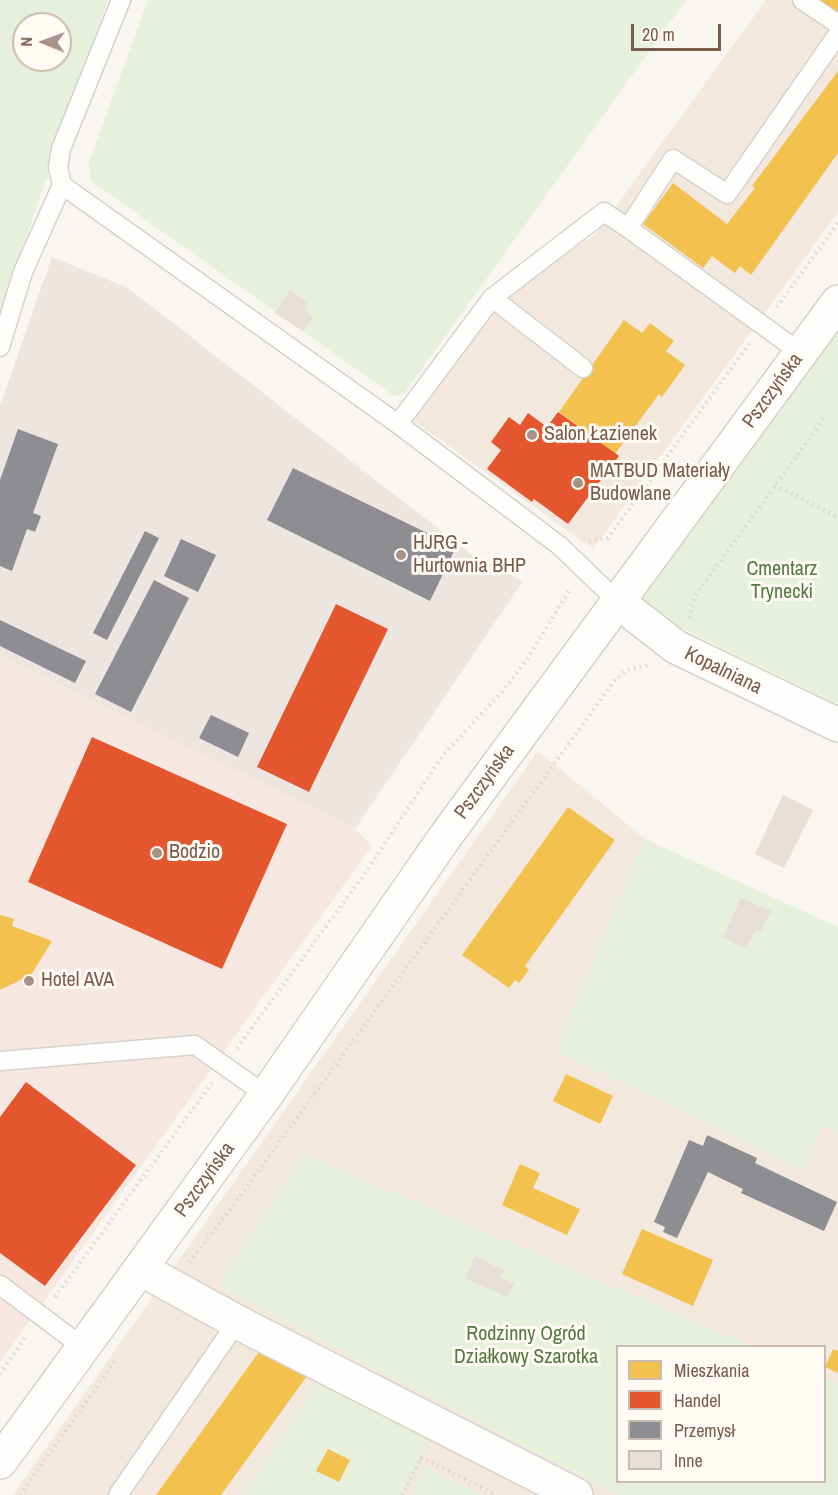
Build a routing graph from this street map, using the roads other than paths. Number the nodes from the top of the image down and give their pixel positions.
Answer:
1 (121, 0) edge
2 (802, 0) edge
3 (838, 24) edge
4 (838, 34) edge
5 (62, 185) junction
6 (628, 228) junction
7 (492, 298) junction
8 (838, 303) edge
9 (0, 347) edge
10 (801, 353) junction
11 (583, 368) dead end
12 (398, 424) junction
13 (618, 602) junction
14 (838, 725) edge
15 (0, 1061) edge
16 (266, 1095) junction
17 (141, 1269) junction
18 (0, 1285) edge
19 (237, 1322) junction
20 (84, 1348) junction
21 (0, 1462) edge
22 (118, 1495) edge
23 (576, 1495) edge

1 - 5 lane
2 - 3 lane
4 - 6 lane
5 - 9 lane
5 - 12 lane
6 - 7 lane
6 - 10 lane
7 - 11 lane
7 - 12 lane
8 - 10 main road, Pszczyńska
10 - 13 main road, Pszczyńska
12 - 13 lane
13 - 14 main road, Kopalniana
13 - 16 main road, Pszczyńska
15 - 16 lane
16 - 17 main road, Pszczyńska
17 - 19 main road
17 - 20 main road, Pszczyńska
18 - 20 lane
19 - 22 lane
19 - 23 main road
20 - 21 main road, Pszczyńska

